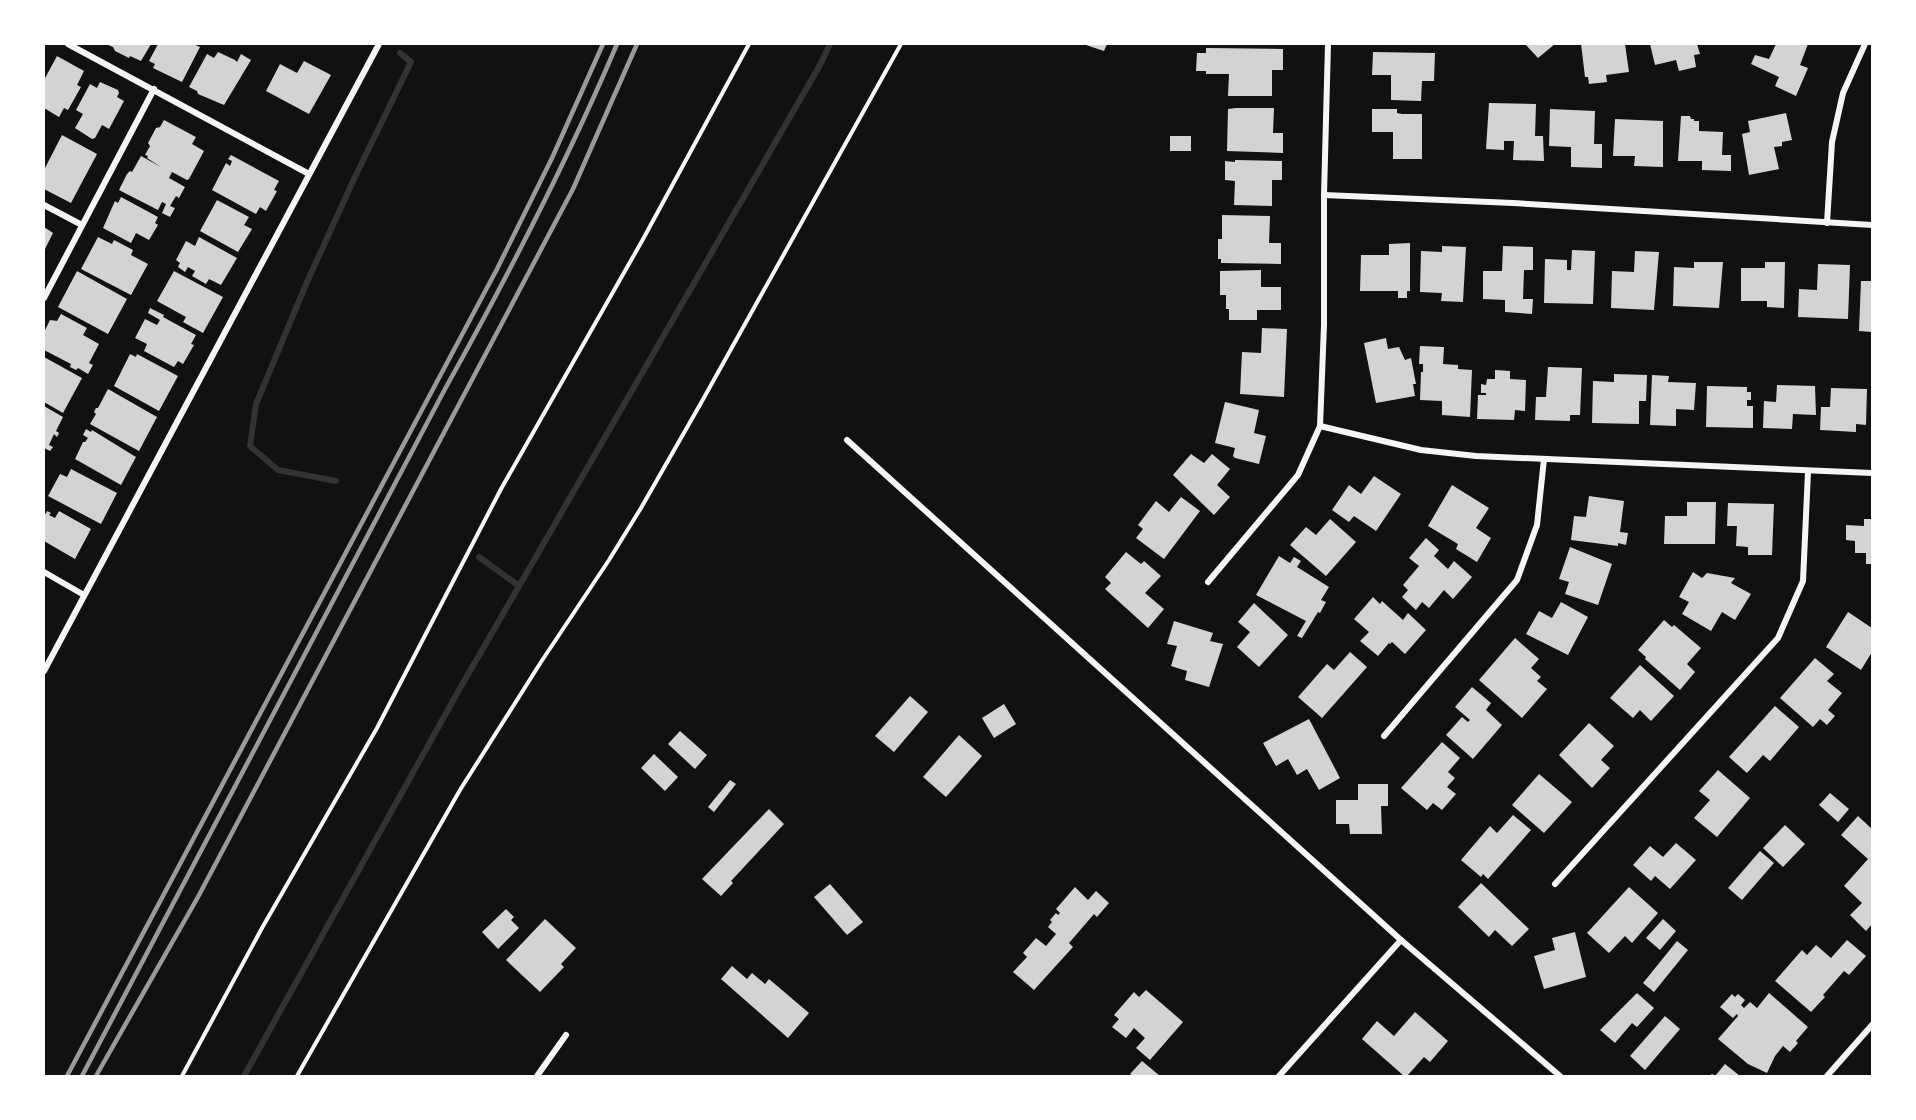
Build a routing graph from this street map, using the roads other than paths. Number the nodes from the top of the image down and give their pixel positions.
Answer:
1 (68, 44) edge
2 (379, 44) edge
3 (1328, 44) edge
4 (1865, 44) edge
5 (154, 89) junction
6 (309, 174) junction
7 (1324, 195) junction
8 (44, 205) edge
9 (1827, 223) junction
10 (82, 225) junction
11 (1872, 225) edge
12 (44, 298) edge
13 (1320, 426) junction
14 (847, 440) dead end
15 (1544, 459) junction
16 (1808, 472) junction
17 (1872, 473) edge
18 (44, 572) edge
19 (1208, 582) dead end
20 (84, 595) junction
21 (44, 671) edge
22 (1384, 736) dead end
23 (1555, 884) dead end
24 (1401, 940) junction
25 (1872, 1025) edge
26 (566, 1035) dead end
27 (537, 1077) edge
28 (1279, 1077) edge
29 (1560, 1077) edge
30 (1827, 1077) edge

1 - 5 street
2 - 6 street
3 - 7 street
4 - 9 street
5 - 6 street
5 - 10 street
6 - 20 street
7 - 9 street
7 - 13 street
8 - 10 street
9 - 11 street
10 - 12 street
13 - 15 street
13 - 19 street
14 - 24 street
15 - 16 street
15 - 22 street
16 - 17 street
16 - 23 street
18 - 20 street
20 - 21 street
24 - 28 street
24 - 29 street
25 - 30 street
26 - 27 street

